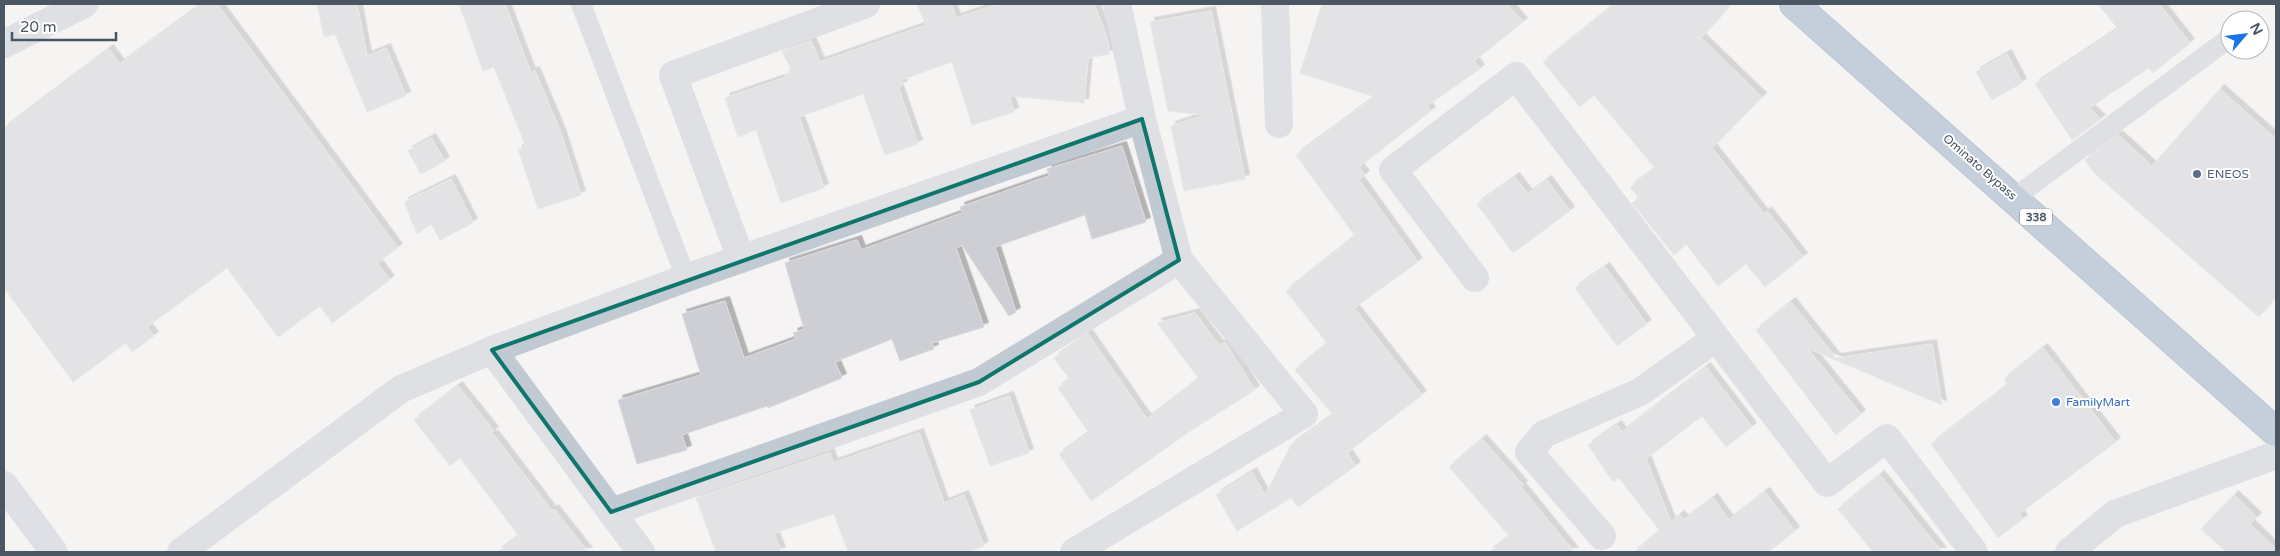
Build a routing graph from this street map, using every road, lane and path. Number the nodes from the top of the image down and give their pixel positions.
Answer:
1 (84, 4) edge
2 (581, 4) edge
3 (866, 4) edge
4 (1117, 4) edge
5 (1275, 4) edge
6 (1794, 4) edge
7 (4, 44) edge
8 (2220, 45) edge
9 (1142, 119) junction
10 (1279, 124) dead end
11 (2014, 198) junction
12 (741, 259) junction
13 (1179, 260) junction
14 (686, 278) junction
15 (1475, 278) dead end
16 (1716, 338) junction
17 (492, 350) junction
18 (2276, 432) edge
19 (2276, 454) edge
20 (4, 485) edge
21 (611, 512) junction
22 (1602, 536) dead end
23 (54, 552) edge
24 (182, 552) edge
25 (641, 552) edge
26 (1074, 552) edge
27 (1974, 552) edge
28 (2068, 552) edge

1 - 7 street
2 - 14 lane
3 - 12 street
4 - 9 street
5 - 10 street
6 - 11 highway, Ominato Bypass / 338
8 - 11 lane
9 - 12 street
9 - 13 street
11 - 18 highway, Ominato Bypass / 338
12 - 14 street
13 - 21 street
13 - 26 street
14 - 17 street
15 - 16 street
16 - 22 street
16 - 27 street
17 - 21 street
17 - 24 street
19 - 28 street
20 - 23 street
21 - 25 street

